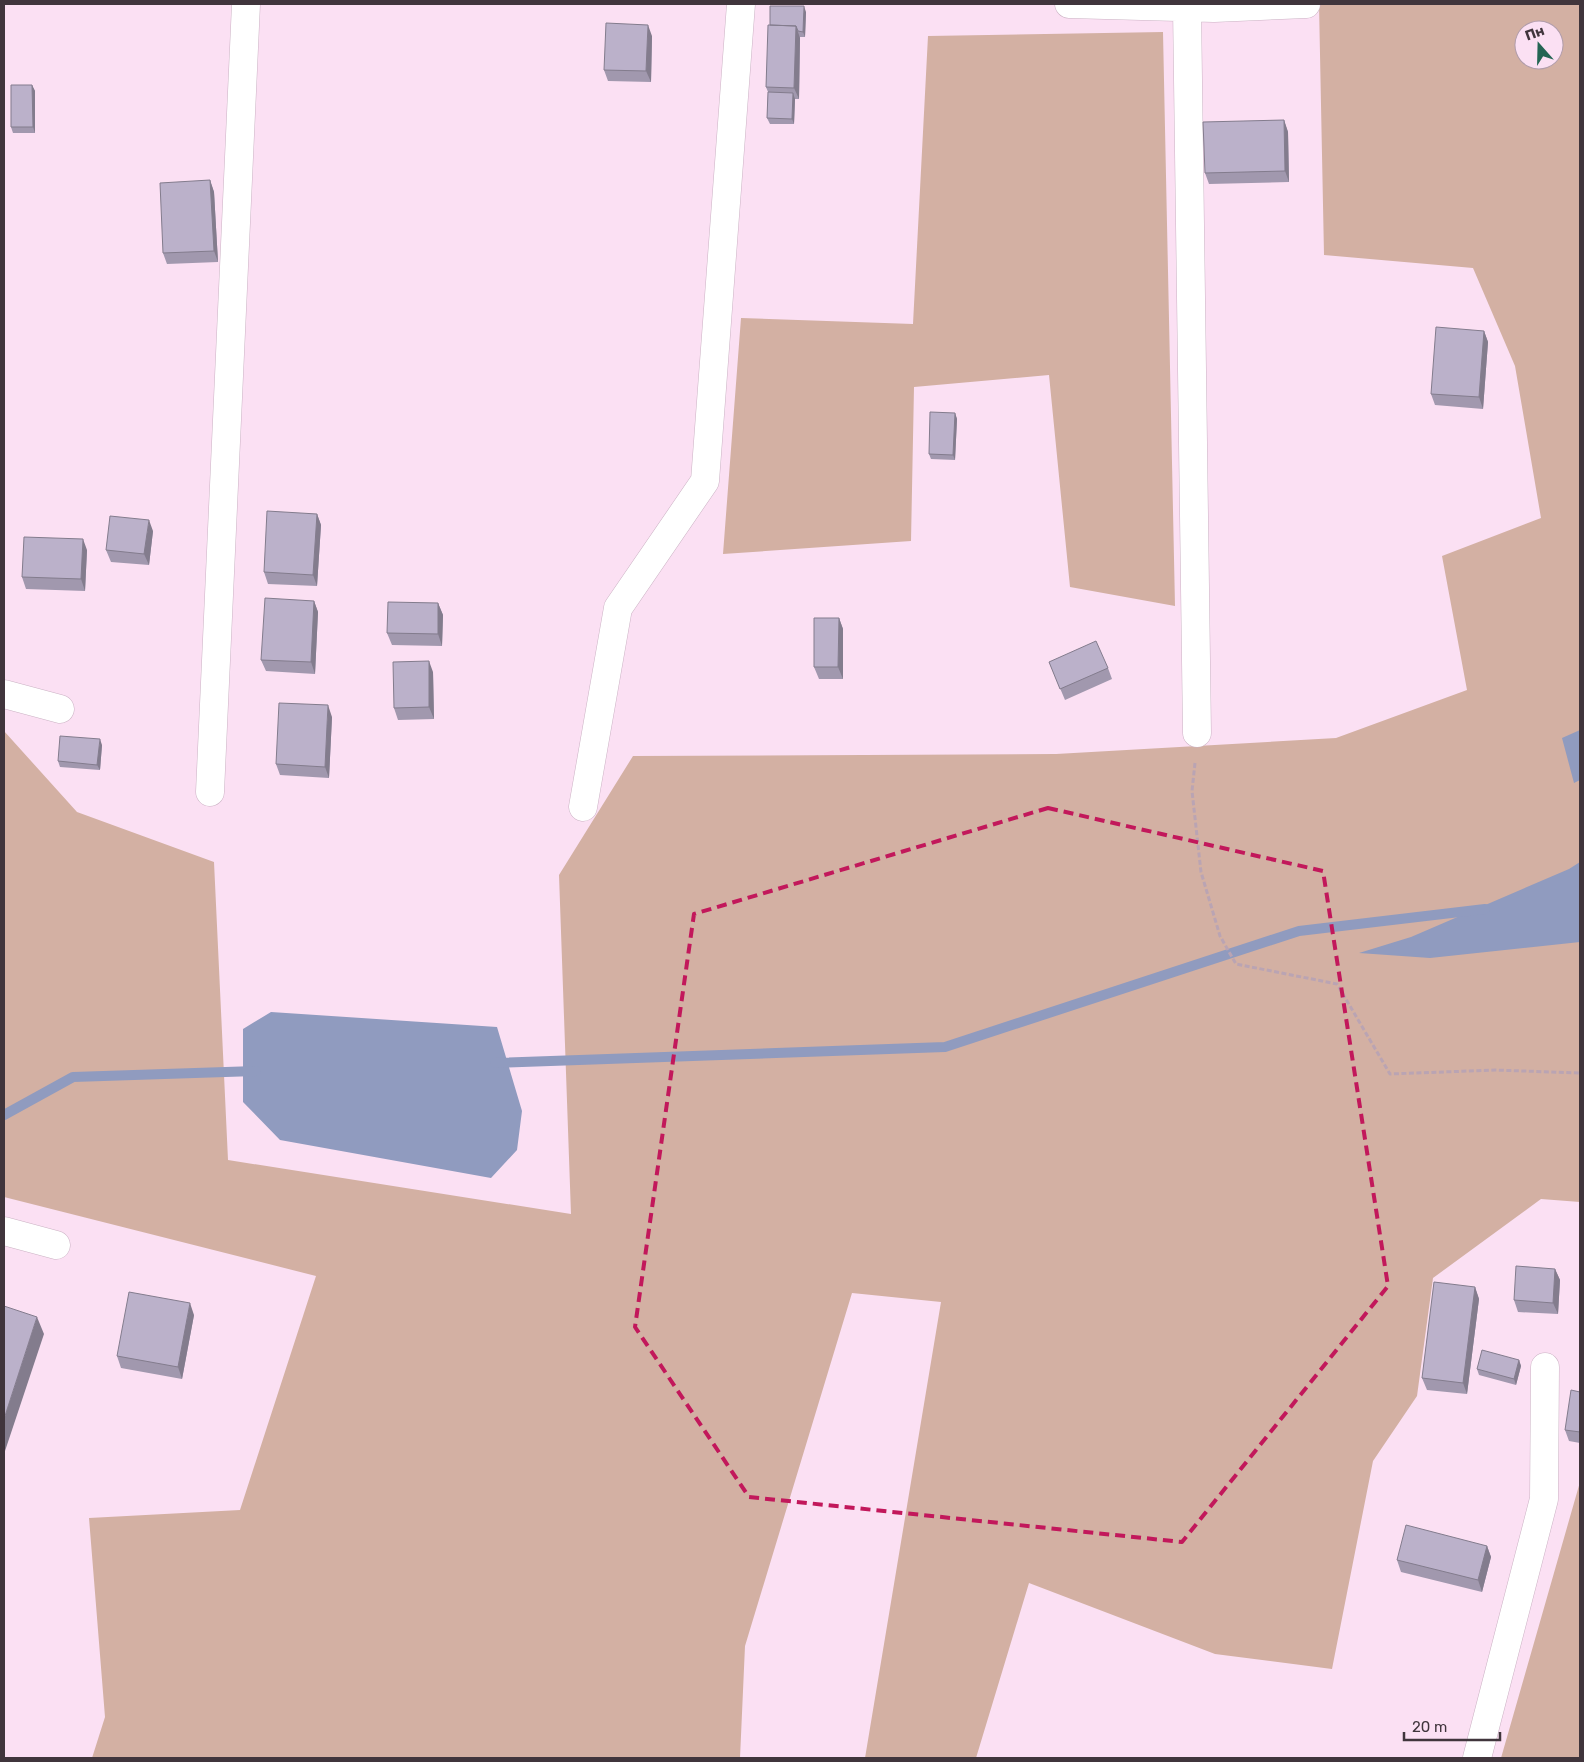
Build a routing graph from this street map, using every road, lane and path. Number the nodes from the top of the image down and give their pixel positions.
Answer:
1 (246, 4) edge
2 (740, 4) edge
3 (1069, 4) edge
4 (1306, 4) edge
5 (1187, 7) junction
6 (4, 694) edge
7 (60, 709) dead end
8 (1197, 733) joint
9 (210, 792) dead end
10 (583, 807) dead end
11 (1580, 1073) edge
12 (4, 1231) edge
13 (56, 1245) dead end
14 (1545, 1367) dead end
15 (1477, 1758) edge

1 - 9 street
2 - 10 street
3 - 5 street
4 - 5 street
5 - 8 street
6 - 7 street
8 - 11 path
12 - 13 street
14 - 15 street

